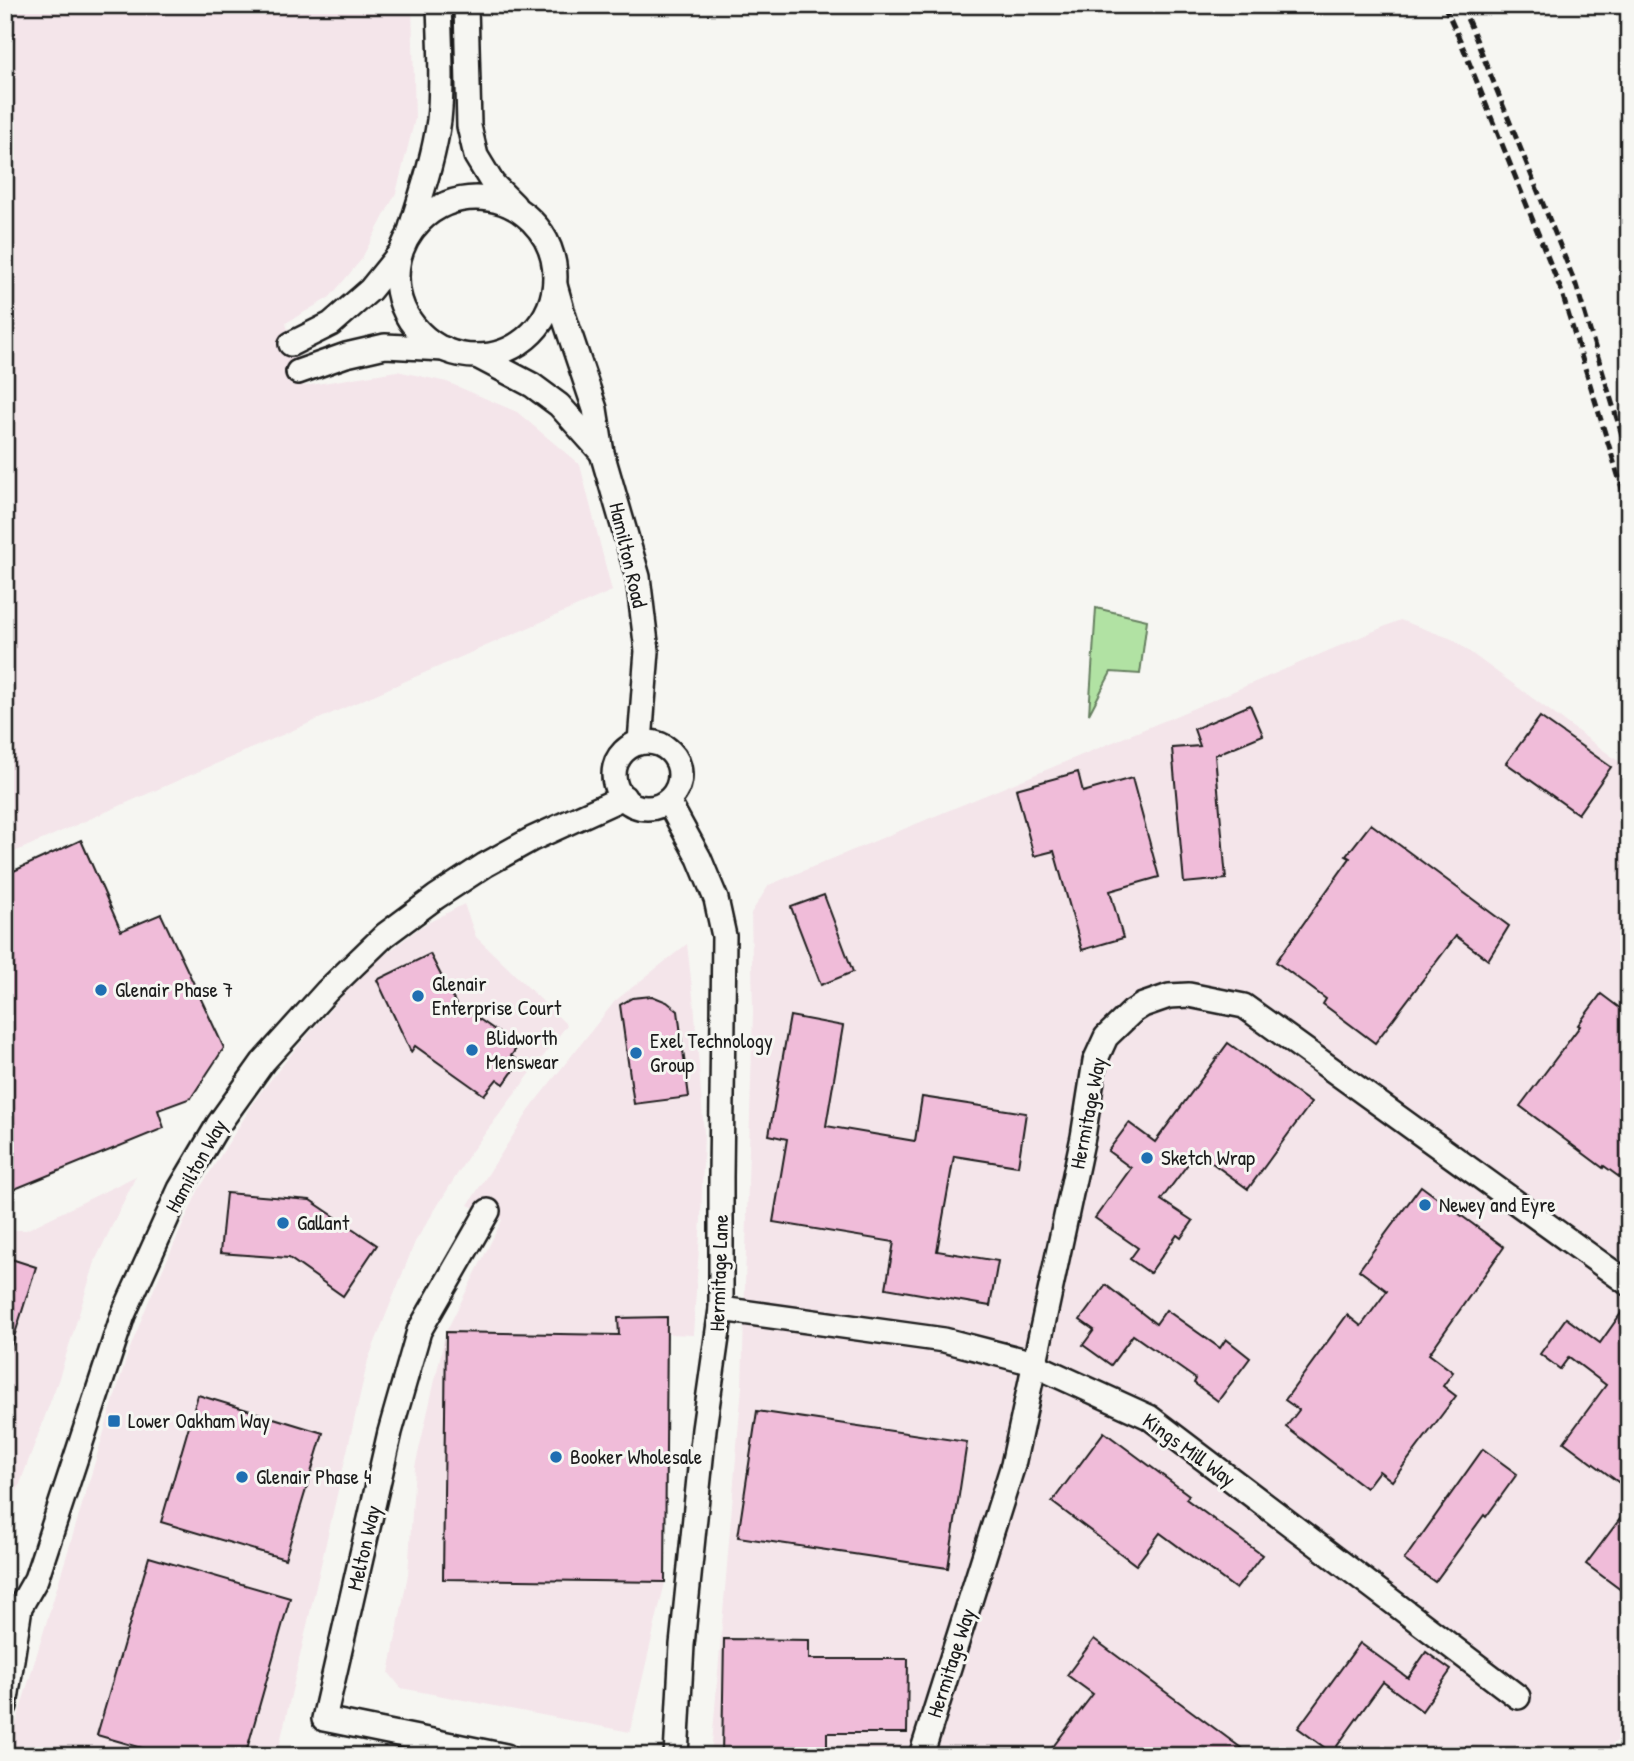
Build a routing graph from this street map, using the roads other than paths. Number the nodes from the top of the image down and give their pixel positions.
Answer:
1 (439, 5) edge
2 (466, 5) edge
3 (521, 212) junction
4 (405, 244) junction
5 (555, 282) junction
6 (291, 344) dead end
7 (444, 349) junction
8 (477, 356) junction
9 (298, 372) dead end
10 (602, 453) junction
11 (640, 742) junction
12 (624, 797) junction
13 (668, 801) junction
14 (488, 1211) dead end
15 (1629, 1284) edge
16 (721, 1309) junction
17 (1034, 1365) junction
18 (13, 1604) edge
19 (1518, 1697) dead end
20 (5, 1706) edge
21 (506, 1756) edge
22 (676, 1756) edge
23 (921, 1756) edge

1 - 4 street, Hamilton Road
2 - 3 street, Hamilton Road
3 - 4 street, Hamilton Road
3 - 5 street, Hamilton Road
4 - 6 street
4 - 7 street, Hamilton Road
5 - 8 street, Hamilton Road
5 - 10 street, Hamilton Road
7 - 8 street, Hamilton Road
7 - 9 street
8 - 10 street, Hamilton Road
10 - 11 street, Hamilton Road
11 - 12 street
11 - 13 street
12 - 13 street
12 - 18 street, Hamilton Way
13 - 16 street, Hermitage Lane
14 - 21 street, Melton Way
15 - 17 street, Hermitage Way
16 - 17 street, Kings Mill Way
16 - 22 street, Hermitage Lane
17 - 19 street, Kings Mill Way
17 - 23 street, Hermitage Way
18 - 20 street, Hamilton Way

